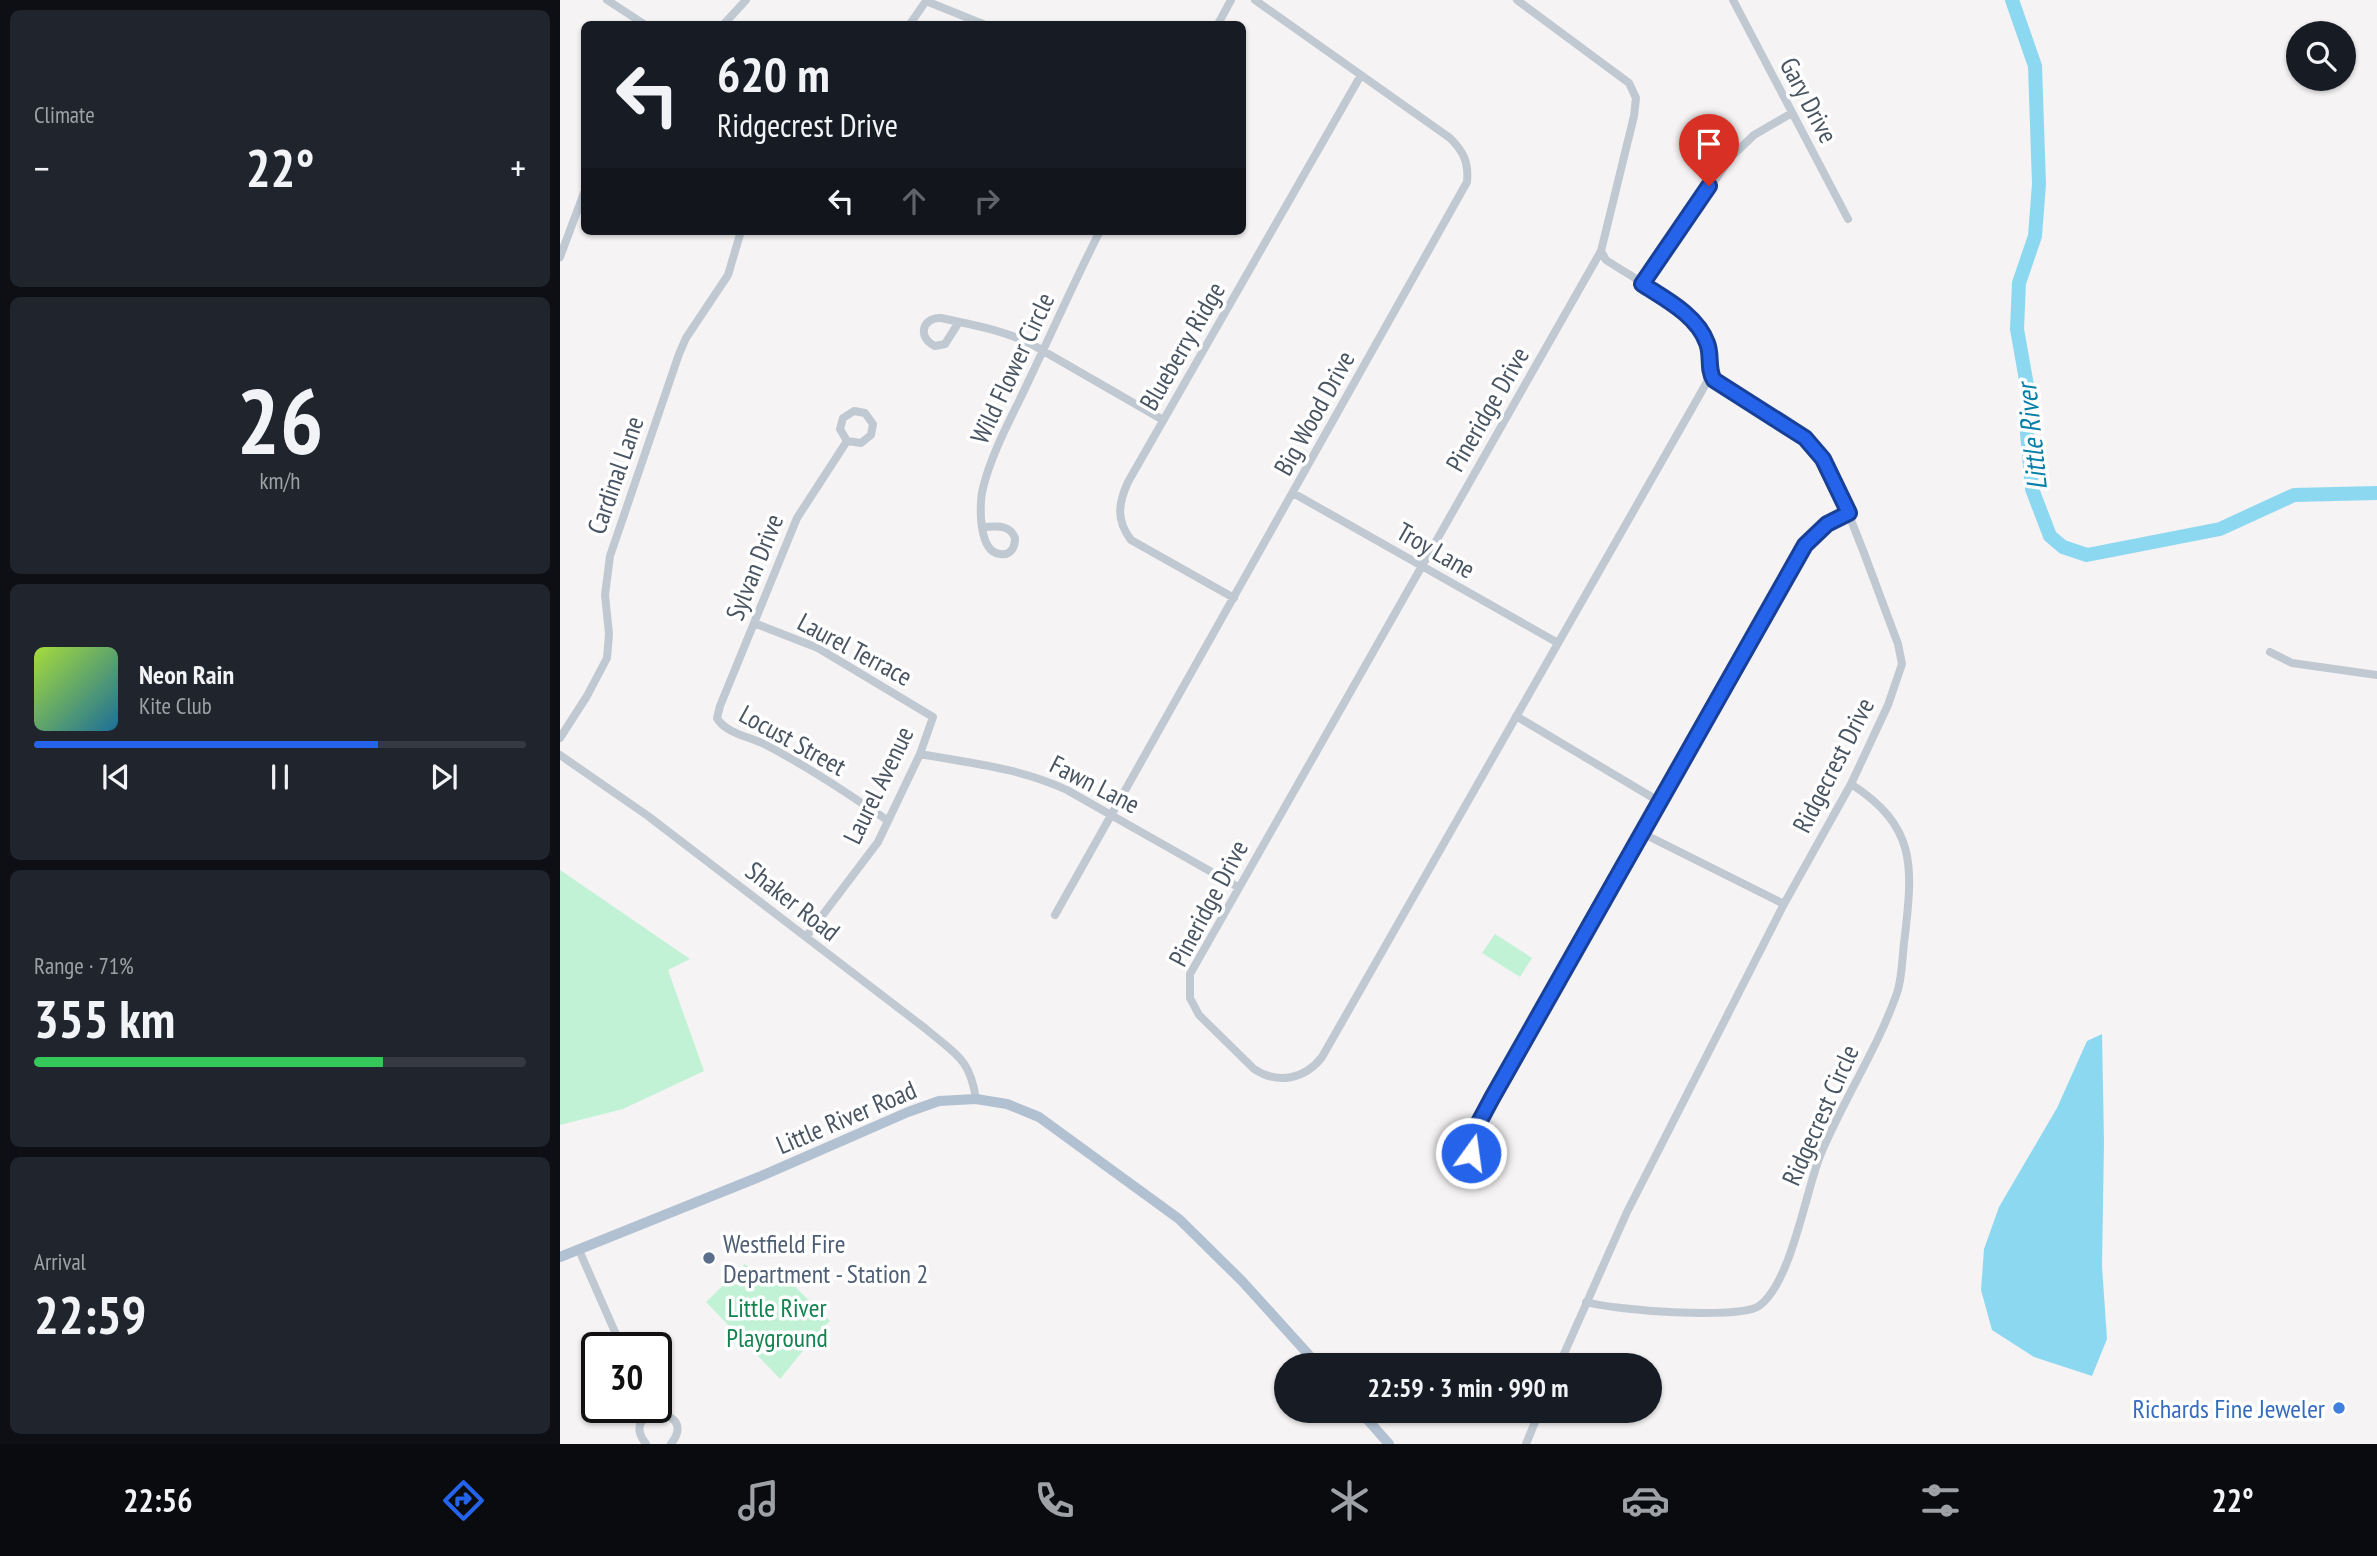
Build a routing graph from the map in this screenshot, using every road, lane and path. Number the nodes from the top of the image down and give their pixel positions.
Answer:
1 (607, 0) edge
2 (746, 0) edge
3 (1231, 0) edge
4 (1255, 0) edge
5 (1517, 0) edge
6 (1733, 0) edge
7 (926, 1) edge
8 (639, 21) edge
9 (727, 21) edge
10 (912, 21) edge
11 (976, 21) edge
12 (1219, 21) edge
13 (1361, 75) junction
14 (1792, 113) junction
15 (581, 200) edge
16 (1848, 219) dead end
17 (740, 235) edge
18 (1098, 235) edge
19 (563, 240) edge
20 (1601, 251) junction
21 (560, 257) edge
22 (1642, 284) junction
23 (959, 322) junction
24 (1043, 351) junction
25 (1711, 375) junction
26 (1163, 420) junction
27 (847, 441) junction
28 (1293, 493) junction
29 (1849, 513) junction
30 (982, 527) junction
31 (1421, 566) junction
32 (1234, 598) junction
33 (754, 623) junction
34 (1558, 643) junction
35 (2270, 652) dead end
36 (2377, 675) edge
37 (1516, 716) junction
38 (933, 717) joint
39 (717, 718) joint
40 (560, 738) edge
41 (919, 754) junction
42 (560, 755) edge
43 (1851, 784) junction
44 (1660, 802) junction
45 (1112, 815) junction
46 (887, 820) junction
47 (1642, 833) junction
48 (1238, 887) junction
49 (1784, 904) junction
50 (1055, 915) dead end
51 (806, 937) junction
52 (975, 1098) junction
53 (1475, 1128) dead end
54 (579, 1250) junction
55 (560, 1257) edge
56 (1586, 1302) junction
57 (615, 1332) edge
58 (1307, 1353) edge
59 (1564, 1353) edge
60 (672, 1419) edge
61 (643, 1423) edge
62 (1370, 1423) edge
63 (1535, 1423) edge
64 (646, 1444) edge
65 (671, 1444) edge
66 (1389, 1444) edge
67 (1526, 1444) edge

1 - 8 street
2 - 9 street
3 - 12 street
4 - 13 street, Big Wood Drive
5 - 20 street, Pineridge Drive
6 - 14 street, Gary Drive
7 - 10 street
7 - 11 street
13 - 26 street, Blueberry Ridge
13 - 28 street, Big Wood Drive
14 - 16 street, Gary Drive
14 - 22 street
15 - 19 street
17 - 40 street, Cardinal Lane
18 - 24 street, Wild Flower Circle
19 - 21 street
20 - 22 street
20 - 31 street, Pineridge Drive
22 - 25 street
23 - 23 street
23 - 24 street
24 - 26 street
24 - 30 street, Wild Flower Circle
25 - 29 street, Ridgecrest Drive
25 - 34 street, Pineridge Drive
26 - 32 street, Blueberry Ridge
27 - 27 street, Sylvan Drive
27 - 33 street, Sylvan Drive
28 - 31 street, Troy Lane
28 - 32 street, Big Wood Drive
29 - 43 street, Ridgecrest Drive
29 - 44 street
30 - 30 street
31 - 34 street, Troy Lane
31 - 48 street, Pineridge Drive
32 - 45 street, Big Wood Drive
33 - 38 street, Laurel Terrace
33 - 39 street, Sylvan Drive
34 - 37 street, Pineridge Drive
35 - 36 street
37 - 44 street
37 - 48 street, Pineridge Drive
38 - 41 street, Laurel Avenue
39 - 46 street, Locust Street
41 - 45 street, Fawn Lane
41 - 46 street, Laurel Avenue
42 - 51 street, Shaker Road
43 - 49 street, Ridgecrest Drive
43 - 56 street, Ridgecrest Circle
44 - 47 street
45 - 48 street, Fawn Lane
45 - 50 street, Big Wood Drive
46 - 51 street, Laurel Avenue
47 - 49 street
47 - 53 street
49 - 56 street, Ridgecrest Drive
51 - 52 street, Shaker Road
52 - 54 main road, Little River Road
52 - 58 main road, Little River Road
54 - 55 main road, Little River Road
54 - 57 street
56 - 59 street, Ridgecrest Drive
60 - 65 street
61 - 64 street
62 - 66 main road
63 - 67 street

